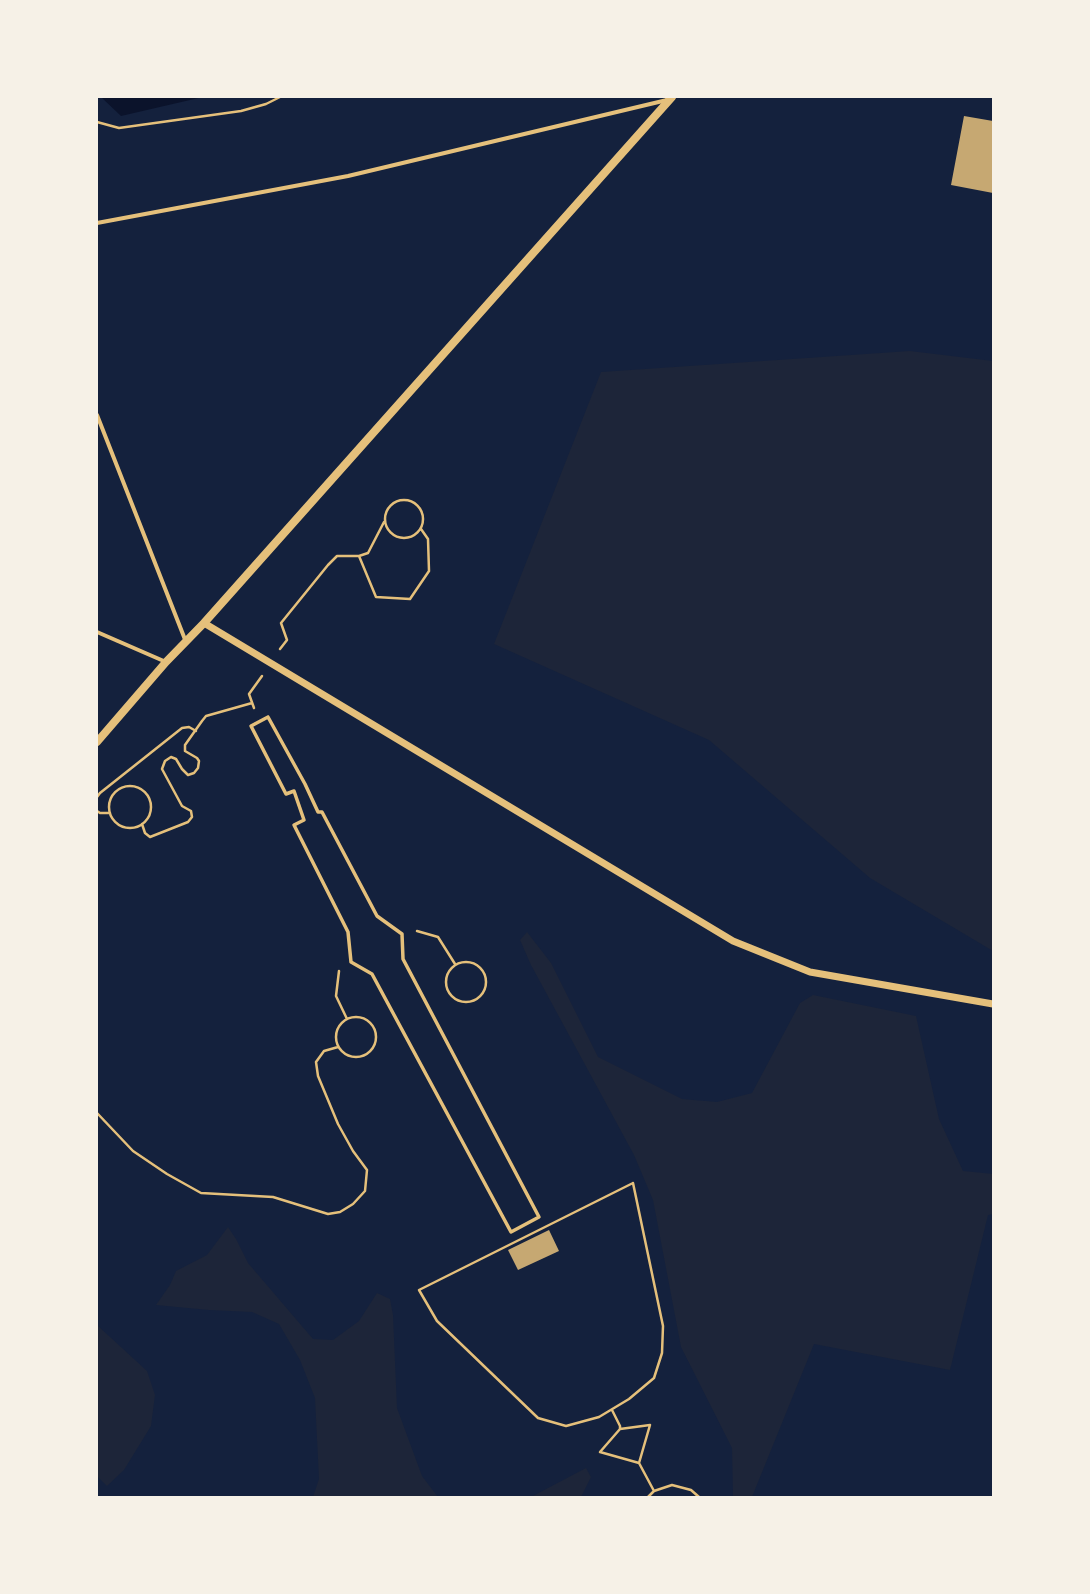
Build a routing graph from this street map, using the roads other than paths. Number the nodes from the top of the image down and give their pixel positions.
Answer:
1 (670, 99) edge
2 (97, 223) edge
3 (97, 415) edge
4 (204, 623) junction
5 (97, 632) edge
6 (186, 642) junction
7 (166, 662) junction
8 (97, 742) edge
9 (350, 962) joint
10 (993, 1004) edge

1 - 2 street
1 - 4 main road
3 - 6 street
4 - 6 main road
4 - 10 street
5 - 7 street
6 - 7 main road
7 - 8 main road
9 - 9 street

